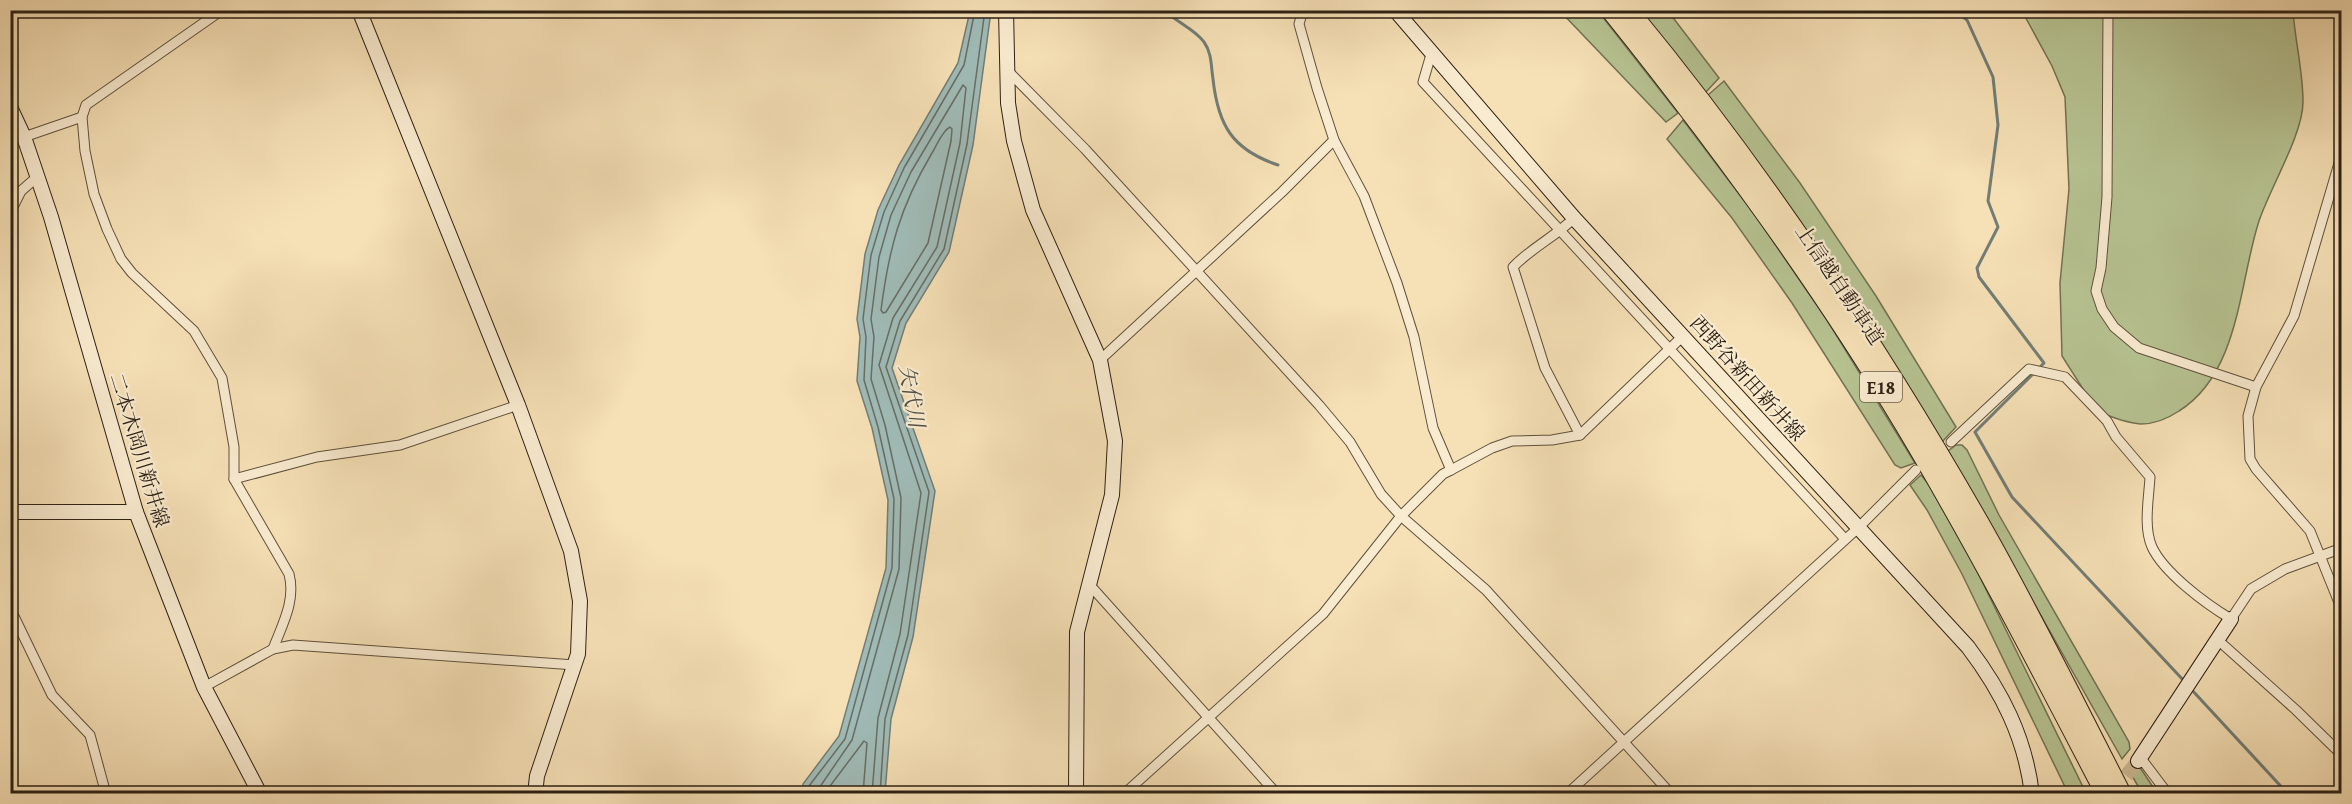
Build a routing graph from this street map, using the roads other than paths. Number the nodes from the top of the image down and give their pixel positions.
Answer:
1 (222, 10) edge
2 (359, 10) edge
3 (1006, 10) edge
4 (1303, 10) edge
5 (1395, 10) edge
6 (1610, 10) edge
7 (1629, 10) edge
8 (2108, 10) edge
9 (1432, 51) junction
10 (1007, 70) junction
11 (10, 107) edge
12 (82, 117) junction
13 (24, 137) junction
14 (1334, 140) junction
15 (2342, 153) edge
16 (37, 177) junction
17 (10, 213) edge
18 (1574, 218) junction
19 (1562, 230) junction
20 (1199, 271) junction
21 (1684, 335) junction
22 (1670, 348) junction
23 (1100, 360) junction
24 (2256, 387) junction
25 (518, 405) junction
26 (1580, 435) junction
27 (1951, 442) dead end
28 (1451, 470) junction
29 (1916, 470) dead end
30 (234, 479) junction
31 (10, 512) edge
32 (136, 512) junction
33 (1401, 516) junction
34 (1858, 528) junction
35 (1845, 539) junction
36 (2342, 548) edge
37 (2322, 556) junction
38 (1088, 583) junction
39 (1996, 588) junction
40 (10, 608) edge
41 (2342, 610) edge
42 (2231, 619) junction
43 (2219, 641) junction
44 (273, 649) junction
45 (575, 665) junction
46 (204, 687) junction
47 (2071, 694) junction
48 (1209, 718) junction
49 (1624, 741) junction
50 (2342, 755) edge
51 (2139, 759) joint
52 (106, 794) edge
53 (260, 794) edge
54 (535, 794) edge
55 (1076, 794) edge
56 (1124, 794) edge
57 (1277, 794) edge
58 (1567, 794) edge
59 (1671, 794) edge
60 (2032, 794) edge
61 (2093, 794) edge
62 (2105, 794) edge
63 (2122, 794) edge
64 (2131, 794) edge
65 (2168, 794) edge

1 - 12 street
2 - 25 street
3 - 10 street
4 - 14 street
5 - 9 street, 西野谷新田新井線
6 - 39 highway, 上信越自動車道 / E18
7 - 47 highway, 上信越自動車道 / E18
8 - 24 street
9 - 18 street, 西野谷新田新井線
9 - 19 street
10 - 20 street
10 - 23 street
11 - 13 street, 二本木岡川新井線
12 - 13 street
12 - 30 street
13 - 16 street, 二本木岡川新井線
14 - 20 street
14 - 28 street
15 - 24 street
16 - 17 street
16 - 32 street, 二本木岡川新井線
18 - 19 street
18 - 21 street, 西野谷新田新井線
19 - 22 street
19 - 26 street
20 - 23 street
20 - 33 street
21 - 22 street
21 - 34 street, 西野谷新田新井線
22 - 26 street
22 - 35 street
23 - 38 street
24 - 37 street
25 - 30 street
25 - 45 street
26 - 28 street
27 - 42 street
28 - 33 street
29 - 34 street
30 - 44 street
31 - 32 street
32 - 46 street, 二本木岡川新井線
33 - 48 street
33 - 49 street
34 - 35 street
34 - 60 street, 西野谷新田新井線
35 - 49 street
36 - 37 street
37 - 41 street
37 - 42 street
38 - 48 street
38 - 55 street
39 - 61 highway
39 - 62 highway, 上信越自動車道 / E18
40 - 52 street
42 - 43 street
43 - 50 street
43 - 51 street
44 - 45 street
44 - 46 street
45 - 54 street
46 - 53 street, 二本木岡川新井線
47 - 63 highway, 上信越自動車道 / E18
47 - 64 highway
48 - 56 street
48 - 57 street
49 - 58 street
49 - 59 street
51 - 65 street

